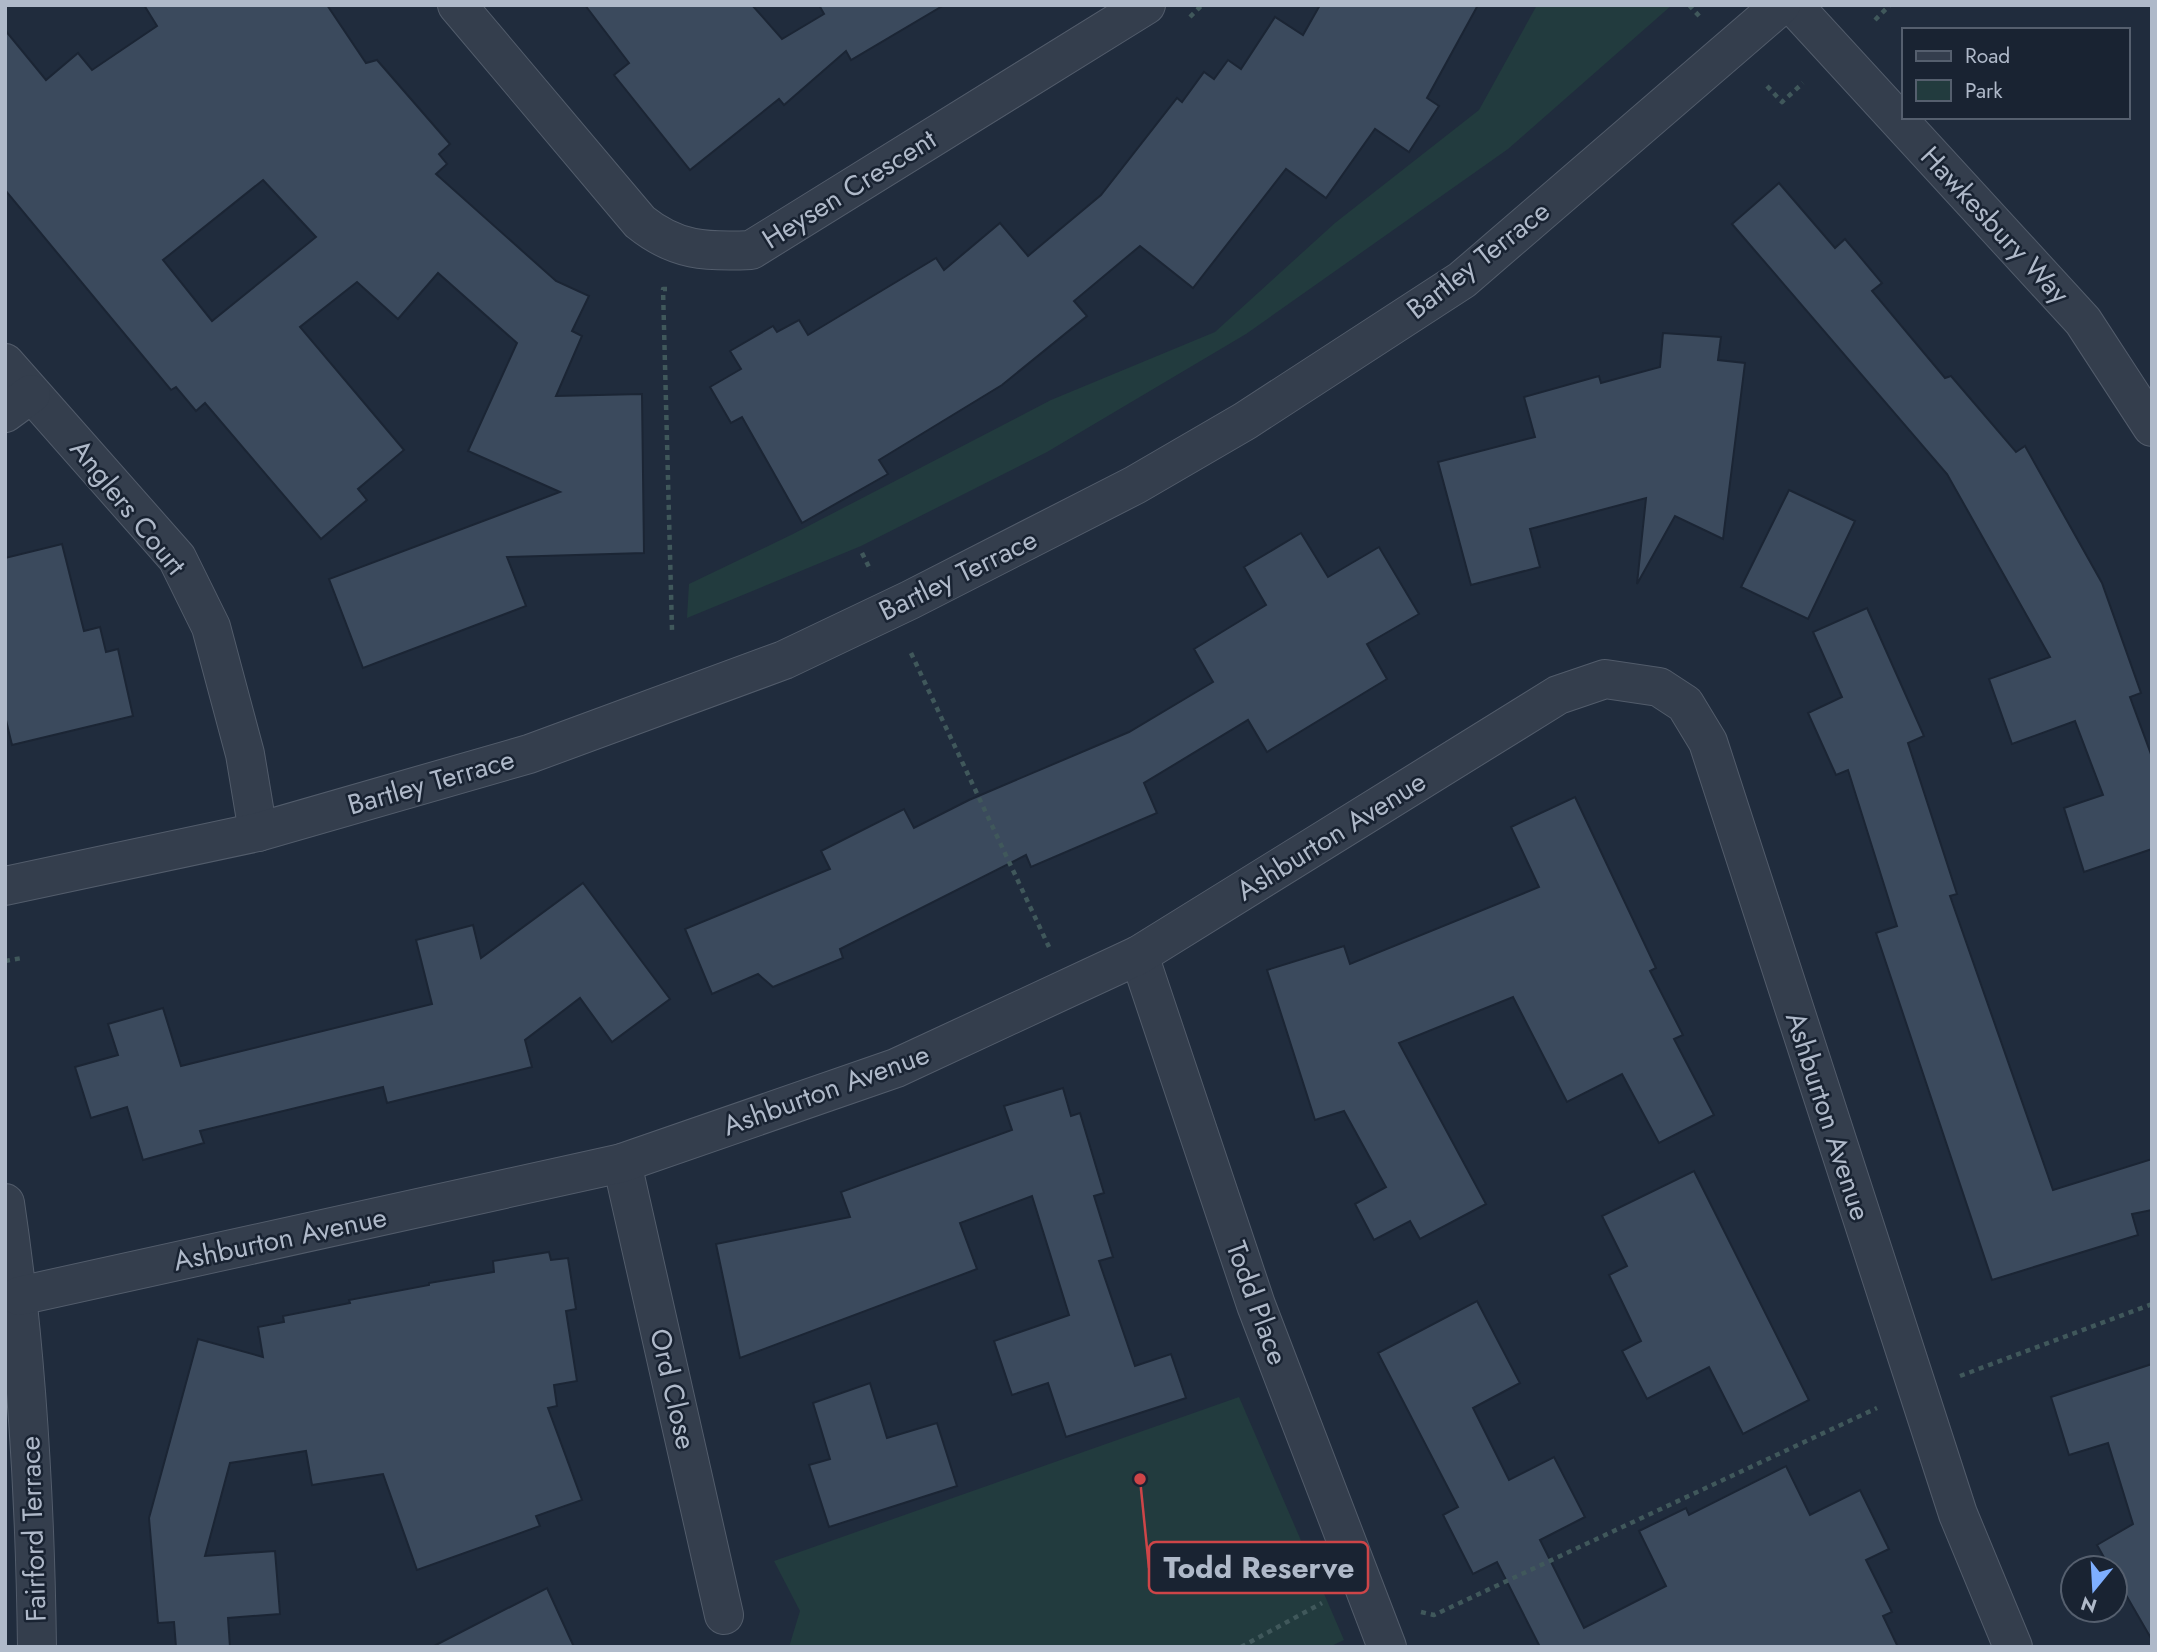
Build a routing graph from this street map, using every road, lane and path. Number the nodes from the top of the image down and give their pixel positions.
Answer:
1 (457, 5) edge
2 (1146, 5) edge
3 (1689, 5) edge
4 (1782, 5) edge
5 (1793, 5) edge
6 (1890, 5) edge
7 (1703, 20) dead end
8 (1875, 20) dead end
9 (1803, 83) dead end
10 (1766, 86) dead end
11 (663, 289) dead end
12 (5, 363) edge
13 (18, 403) edge
14 (2152, 427) edge
15 (672, 630) dead end
16 (911, 653) dead end
17 (258, 832) junction
18 (5, 886) edge
19 (1049, 948) dead end
20 (1139, 955) junction
21 (22, 958) dead end
22 (5, 961) edge
23 (622, 1163) junction
24 (5, 1203) edge
25 (19, 1296) junction
26 (2152, 1304) edge
27 (1917, 1389) junction
28 (1327, 1614) dead end
29 (724, 1615) dead end
30 (1382, 1634) edge
31 (37, 1647) edge
32 (1241, 1647) edge
33 (2013, 1647) edge

1 - 2 street, Heysen Crescent
3 - 7 path
4 - 17 street, Bartley Terrace
5 - 14 street, Hawkesbury Way
6 - 8 path
9 - 10 path
11 - 15 path
12 - 13 street, Anglers Court
13 - 17 street, Anglers Court
16 - 19 path
17 - 18 street, Bartley Terrace
20 - 23 street, Ashburton Avenue
20 - 27 street, Ashburton Avenue
20 - 30 street, Todd Place
21 - 22 path
23 - 25 street, Ashburton Avenue
23 - 29 street, Ord Close
24 - 25 street, Fairford Terrace
25 - 31 street, Fairford Terrace
26 - 27 path
27 - 30 path
27 - 33 street, Ashburton Avenue
28 - 32 path

